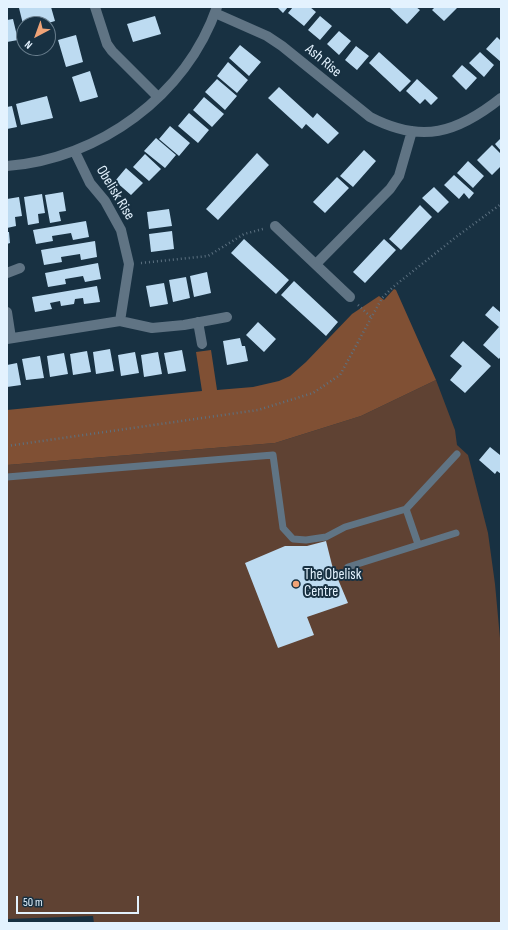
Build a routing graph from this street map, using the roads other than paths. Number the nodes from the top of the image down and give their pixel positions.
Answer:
1 (95, 7) edge
2 (216, 10) edge
3 (158, 97) junction
4 (501, 98) edge
5 (412, 131) junction
6 (75, 152) junction
7 (7, 166) edge
8 (275, 226) road end
9 (316, 264) junction
10 (20, 268) dead end
11 (7, 273) edge
12 (350, 297) dead end
13 (7, 312) edge
14 (227, 317) dead end
15 (120, 321) junction
16 (198, 322) junction
17 (9, 338) edge
18 (202, 344) dead end
19 (457, 454) dead end
20 (7, 478) edge
21 (406, 509) junction
22 (456, 533) dead end
23 (418, 544) junction
24 (348, 567) dead end

1 - 3 street
2 - 3 street
2 - 5 street, Ash Rise
3 - 6 street
4 - 5 street, Ash Rise
5 - 9 street
6 - 7 street
6 - 15 street, Obelisk Rise
8 - 9 street
9 - 12 street
10 - 11 street
13 - 17 street
14 - 16 street
15 - 16 street
15 - 17 street
16 - 18 street
19 - 21 lane
20 - 21 lane
21 - 23 lane
22 - 23 lane
23 - 24 lane

